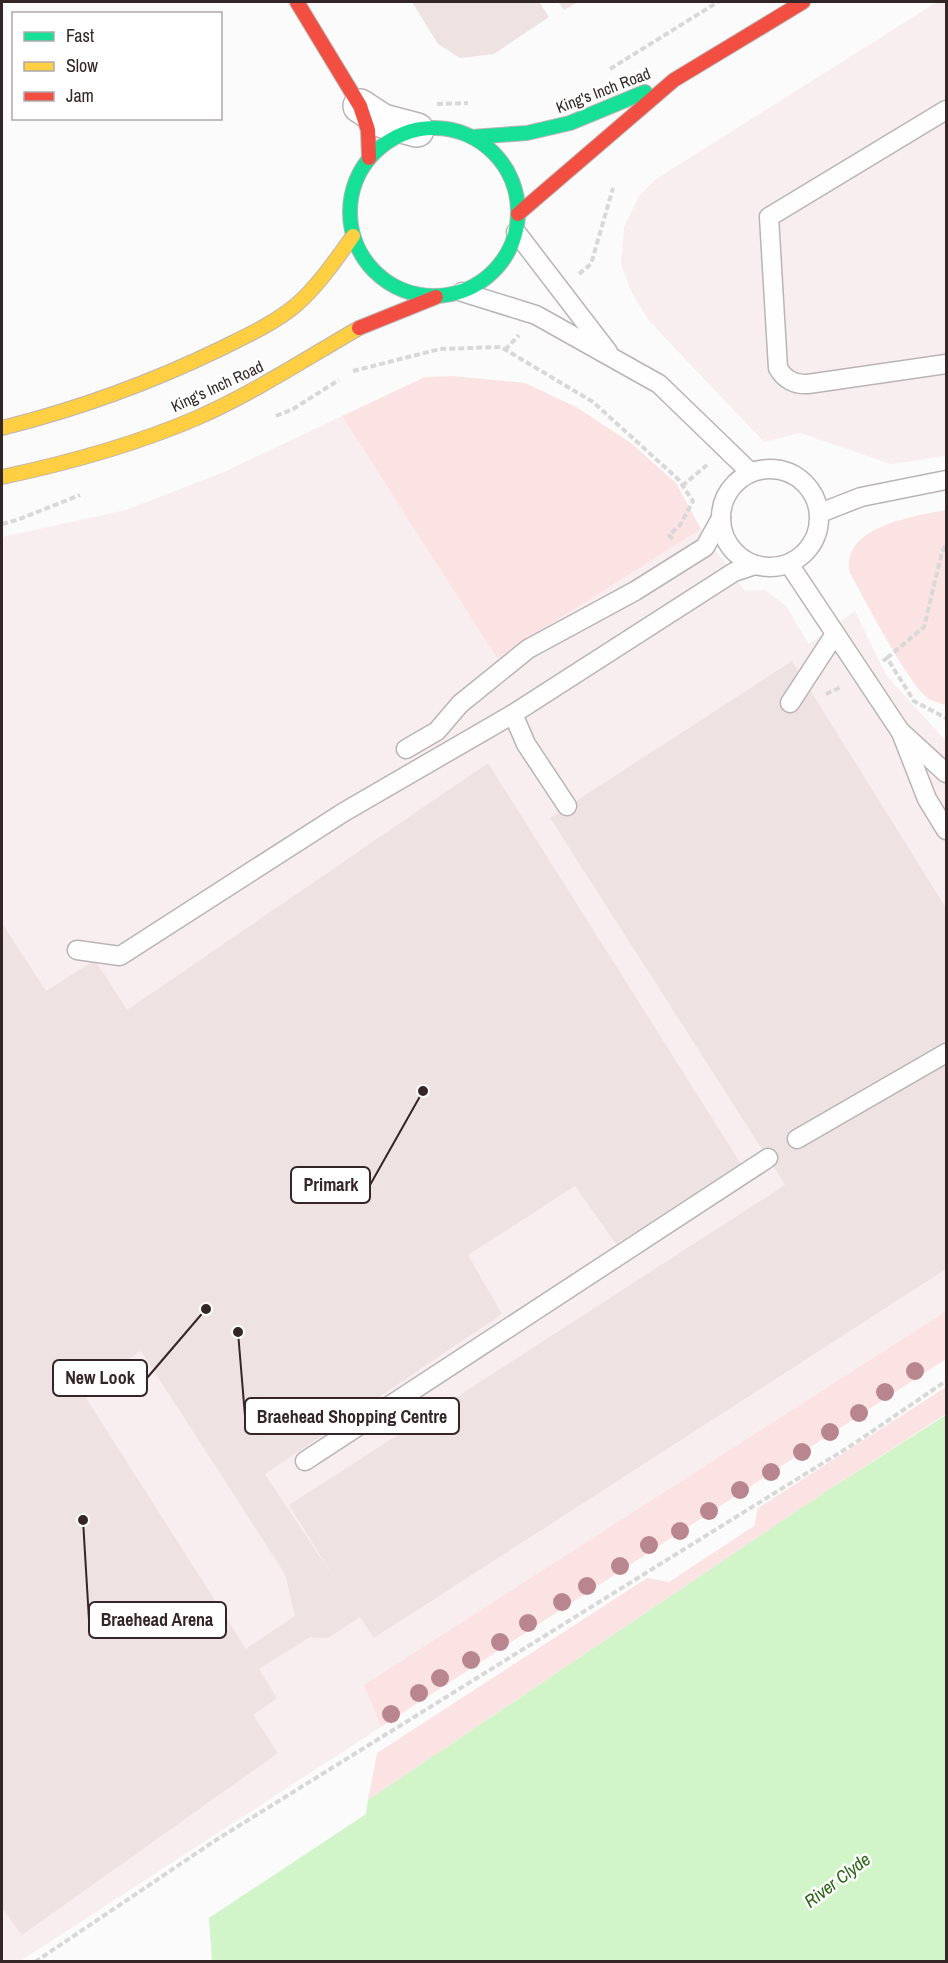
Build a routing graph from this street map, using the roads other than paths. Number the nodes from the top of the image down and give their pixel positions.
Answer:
1 (297, 2) edge
2 (802, 2) edge
3 (674, 80) junction
4 (360, 106) junction
5 (946, 110) edge
6 (424, 117) junction
7 (472, 137) junction
8 (369, 158) junction
9 (518, 214) junction
10 (516, 232) junction
11 (353, 236) junction
12 (462, 291) junction
13 (436, 297) junction
14 (611, 357) junction
15 (946, 364) edge
16 (2, 428) edge
17 (750, 472) junction
18 (2, 477) edge
19 (946, 480) edge
20 (820, 513) junction
21 (721, 518) junction
22 (789, 564) junction
23 (755, 565) junction
24 (834, 634) junction
25 (790, 703) dead end
26 (513, 714) junction
27 (900, 731) junction
28 (406, 749) dead end
29 (946, 773) edge
30 (567, 806) dead end
31 (946, 830) edge
32 (77, 950) dead end
33 (946, 1053) edge
34 (797, 1138) dead end
35 (768, 1158) dead end
36 (305, 1461) dead end

1 - 4 street
2 - 3 street, King's Inch Road
3 - 7 street, King's Inch Road
3 - 9 street, King's Inch Road
4 - 6 street
4 - 8 street
5 - 15 lane
6 - 7 street
6 - 8 street
7 - 9 street
8 - 11 street
9 - 10 street
10 - 12 street
10 - 14 lane
11 - 13 street
11 - 16 street, King's Inch Road
12 - 13 street
12 - 14 lane
13 - 18 street, King's Inch Road
14 - 17 lane
17 - 20 lane
17 - 21 lane
19 - 20 lane
20 - 22 lane
21 - 23 lane
21 - 28 lane
22 - 23 lane
22 - 24 lane
23 - 26 lane
24 - 25 lane
24 - 27 lane
26 - 30 lane
26 - 32 lane
27 - 29 lane
27 - 31 lane
33 - 34 lane
35 - 36 lane

